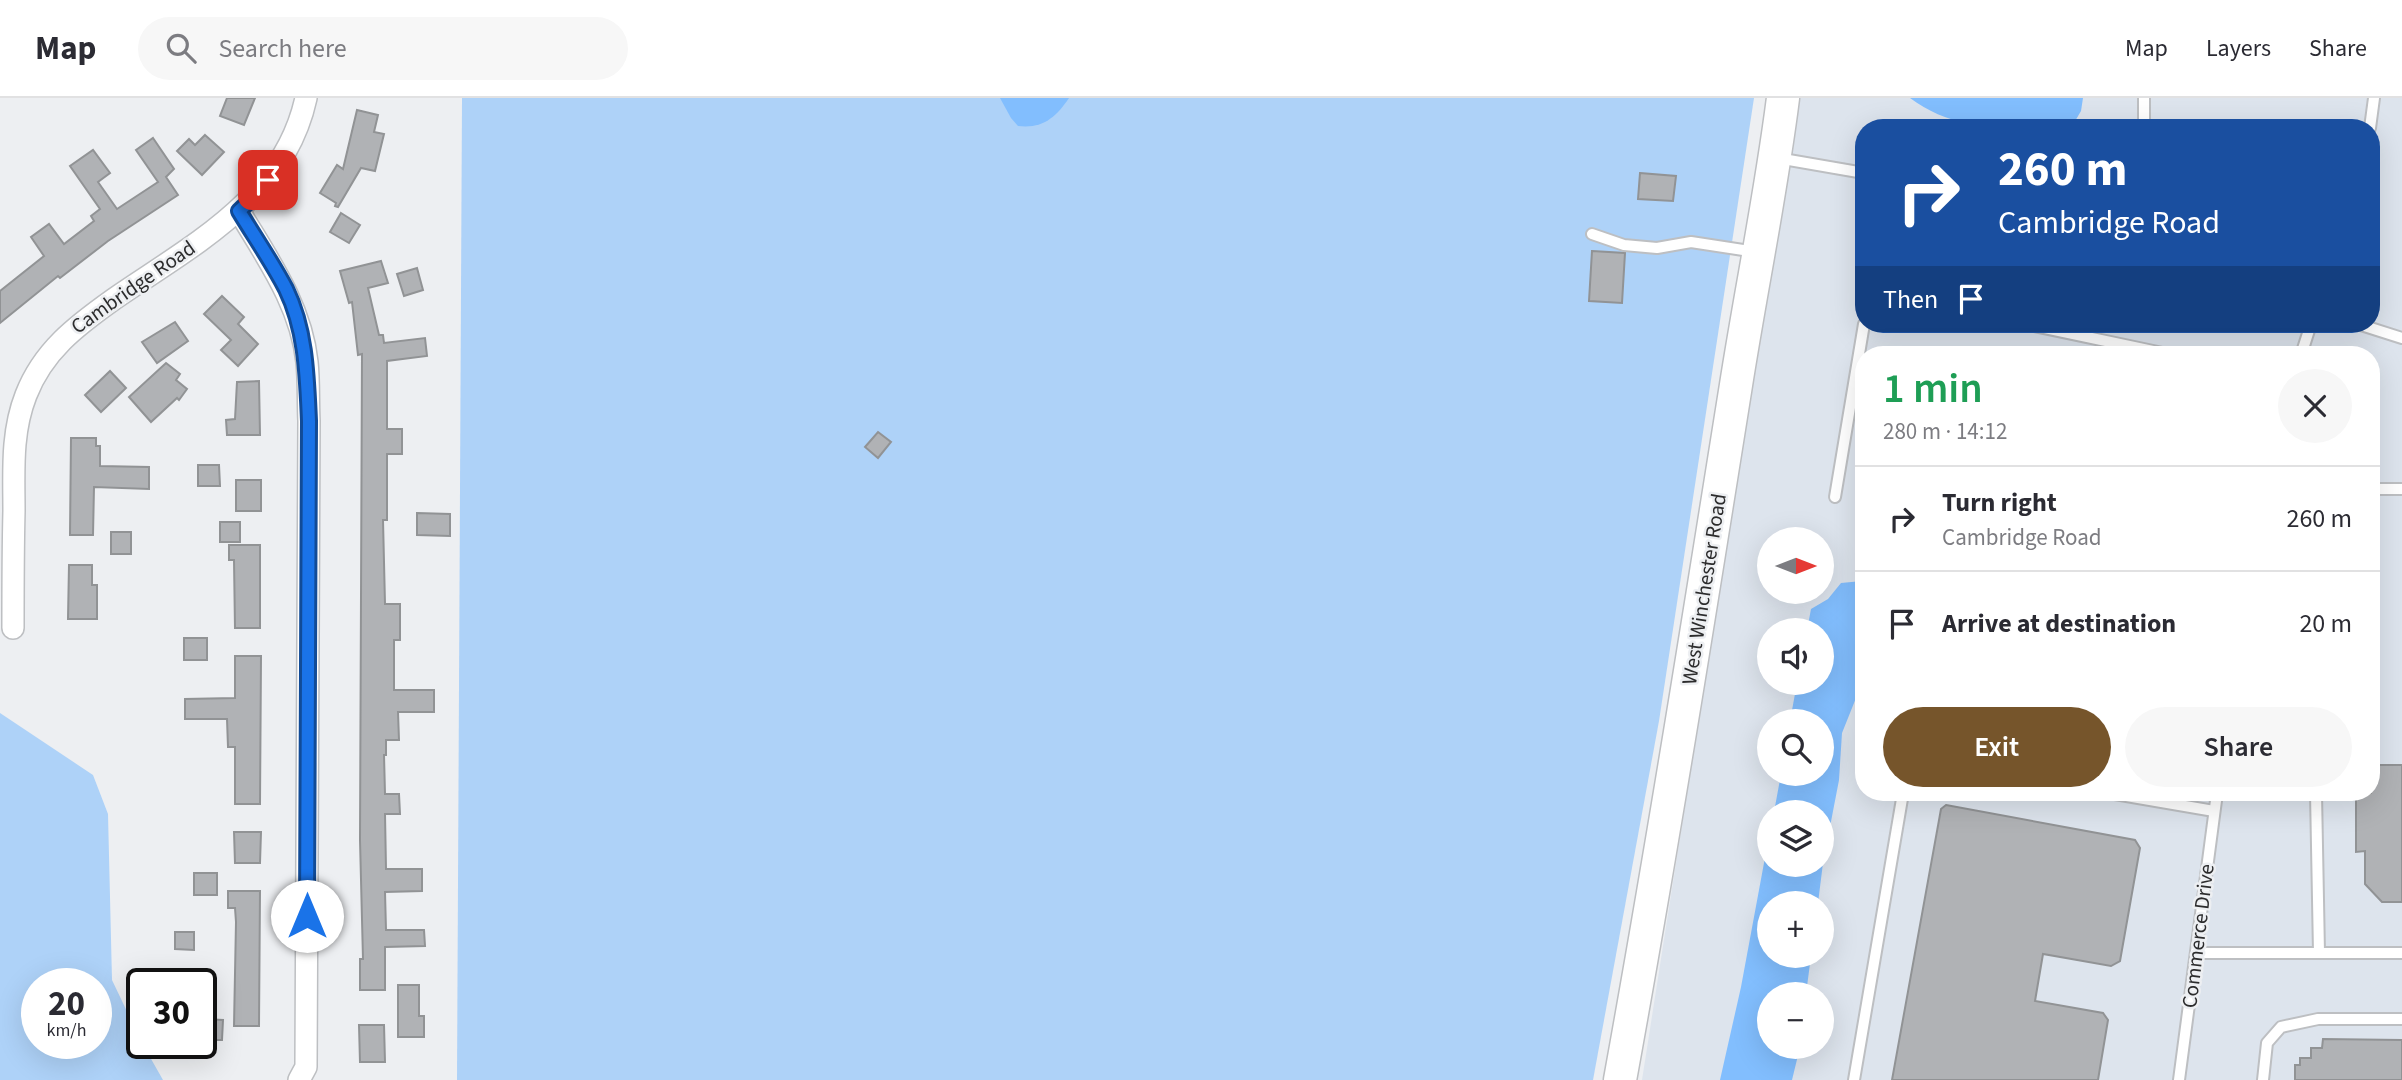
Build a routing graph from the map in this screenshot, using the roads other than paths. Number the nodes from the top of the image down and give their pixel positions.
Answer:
1 (306, 98) edge
2 (1783, 98) edge
3 (2144, 98) edge
4 (2374, 98) edge
5 (2144, 119) edge
6 (2371, 119) edge
7 (1775, 158) junction
8 (1855, 171) edge
9 (239, 211) junction
10 (1592, 234) dead end
11 (1759, 253) junction
12 (2380, 331) edge
13 (2068, 333) edge
14 (2402, 338) edge
15 (2129, 346) edge
16 (1855, 378) edge
17 (2380, 489) edge
18 (2402, 489) edge
19 (1835, 497) dead end
20 (7, 536) edge
21 (13, 628) dead end
22 (1902, 801) edge
23 (2156, 801) edge
24 (2216, 801) edge
25 (2316, 801) edge
26 (2214, 811) junction
27 (2196, 953) junction
28 (2319, 953) junction
29 (2402, 953) edge
30 (2402, 1019) edge
31 (299, 1080) edge
32 (1620, 1080) edge
33 (1854, 1080) edge
34 (2179, 1080) edge
35 (2263, 1080) edge

1 - 9 street, Cambridge Road
2 - 7 main road, West Winchester Road
3 - 5 lane
4 - 6 lane
7 - 8 lane
7 - 11 main road, West Winchester Road
9 - 20 street, Cambridge Road
9 - 31 street
10 - 11 lane
11 - 32 main road, West Winchester Road
12 - 14 lane
13 - 15 lane
16 - 19 lane
17 - 18 lane
20 - 21 street, Cambridge Road
22 - 33 lane
23 - 26 lane
24 - 26 lane, Commerce Drive
25 - 28 lane
26 - 27 lane, Commerce Drive
27 - 28 lane
27 - 34 lane, Commerce Drive
28 - 29 lane
30 - 35 lane

